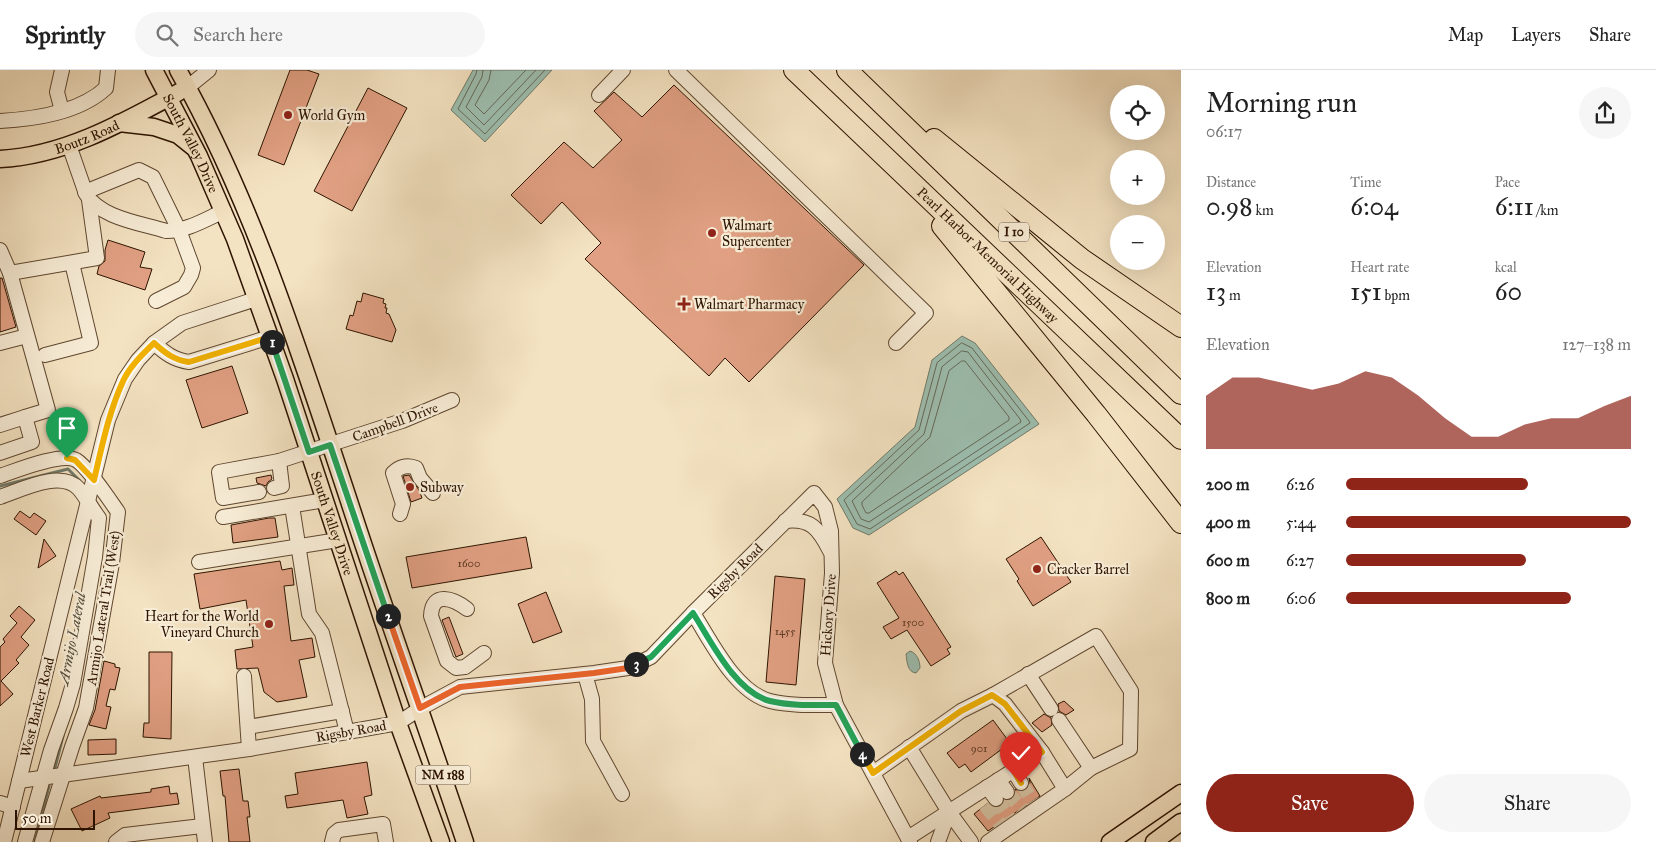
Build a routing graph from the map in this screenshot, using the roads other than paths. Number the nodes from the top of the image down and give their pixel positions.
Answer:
1 (62, 70) edge
2 (108, 70) edge
3 (154, 70) edge
4 (178, 70) edge
5 (209, 70) edge
6 (623, 70) edge
7 (676, 70) edge
8 (794, 70) edge
9 (848, 70) edge
10 (188, 87) junction
11 (599, 95) dead end
12 (169, 97) junction
13 (62, 111) junction
14 (0, 121) edge
15 (119, 123) junction
16 (69, 145) junction
17 (196, 150) junction
18 (886, 157) junction
19 (0, 159) edge
20 (87, 196) junction
21 (224, 211) junction
22 (179, 230) junction
23 (0, 250) edge
24 (72, 263) junction
25 (4, 274) edge
26 (256, 299) junction
27 (156, 302) dead end
28 (1181, 327) edge
29 (27, 336) junction
30 (270, 337) junction
31 (0, 343) edge
32 (154, 343) junction
33 (896, 343) dead end
34 (45, 355) dead end
35 (1181, 394) edge
36 (452, 400) dead end
37 (25, 417) junction
38 (0, 425) edge
39 (1181, 439) edge
40 (330, 445) junction
41 (309, 452) junction
42 (0, 453) edge
43 (280, 461) junction
44 (0, 476) edge
45 (94, 480) junction
46 (274, 488) dead end
47 (259, 492) dead end
48 (432, 493) dead end
49 (814, 493) joint
50 (0, 497) edge
51 (325, 500) junction
52 (88, 503) junction
53 (292, 506) junction
54 (400, 514) dead end
55 (223, 517) dead end
56 (785, 521) junction
57 (1181, 523) edge
58 (338, 540) junction
59 (297, 546) junction
60 (831, 554) junction
61 (199, 562) dead end
62 (467, 610) dead end
63 (693, 613) junction
64 (484, 653) dead end
65 (585, 674) junction
66 (1028, 674) junction
67 (244, 676) dead end
68 (992, 695) junction
69 (836, 705) junction
70 (420, 708) junction
71 (342, 711) junction
72 (398, 723) junction
73 (248, 727) junction
74 (347, 732) junction
75 (909, 747) junction
76 (249, 749) junction
77 (1042, 752) junction
78 (195, 757) junction
79 (1091, 768) junction
80 (1013, 770) junction
81 (873, 773) junction
82 (63, 776) junction
83 (44, 778) junction
84 (19, 781) junction
85 (1021, 783) tunnel mouth
86 (1065, 789) junction
87 (1181, 793) edge
88 (622, 794) dead end
89 (6, 805) edge
90 (949, 812) junction
91 (1181, 822) edge
92 (202, 826) junction
93 (906, 838) edge
94 (336, 840) edge
95 (4, 842) edge
96 (25, 842) edge
97 (42, 842) edge
98 (116, 842) edge
99 (204, 842) edge
100 (386, 842) edge
101 (441, 842) edge
102 (465, 842) edge
103 (938, 842) edge
104 (971, 842) edge
105 (988, 842) edge
106 (1110, 842) edge
107 (1154, 842) edge

1 - 13 street
2 - 13 street
3 - 12 main road, South Valley Drive / NM 188
4 - 10 main road, South Valley Drive / NM 188
5 - 10 street
6 - 11 street
7 - 33 street
8 - 18 highway, Pearl Harbor Memorial Highway / I 10
9 - 28 highway
9 - 35 highway, I 10
10 - 12 main road, Boutz Road
10 - 40 main road, South Valley Drive / NM 188
12 - 15 main road, Boutz Road
12 - 17 main road, South Valley Drive / NM 188
13 - 14 street
15 - 16 main road, Boutz Road
15 - 17 main road
16 - 19 main road, Boutz Road
16 - 20 street
17 - 21 main road, South Valley Drive / NM 188
18 - 39 highway, Pearl Harbor Memorial Highway / I 10
18 - 57 highway
20 - 22 street
20 - 22 street
20 - 24 street
21 - 22 street
21 - 26 main road, South Valley Drive / NM 188
22 - 27 street
23 - 25 street
24 - 25 street
24 - 34 street
25 - 29 street
26 - 30 main road, South Valley Drive / NM 188
26 - 32 street, West Barker Road
29 - 31 street
29 - 37 street
30 - 32 street
30 - 41 main road, South Valley Drive / NM 188
32 - 45 street, West Barker Road
36 - 40 street, Campbell Drive
37 - 38 street
37 - 42 street
40 - 41 street, Campbell Drive
40 - 70 main road, South Valley Drive / NM 188
41 - 43 street, Campbell Drive
41 - 51 main road, South Valley Drive / NM 188
43 - 46 street
43 - 47 street, Campbell Drive
44 - 45 street, Armijo Lateral Trail (West)
45 - 52 street, West Barker Road
45 - 82 street, Armijo Lateral Trail (West)
48 - 54 street
49 - 56 street, Rigsby Road
49 - 60 street, Hickory Drive
50 - 52 street
51 - 53 street
51 - 58 main road, South Valley Drive / NM 188
52 - 83 street
52 - 84 street, West Barker Road
53 - 55 street
53 - 59 street
56 - 60 street
56 - 63 street, Rigsby Road
58 - 59 street
58 - 72 main road, South Valley Drive / NM 188
59 - 61 street
59 - 71 street
60 - 69 street, Hickory Drive
62 - 64 street
63 - 65 street, Rigsby Road
63 - 69 street
65 - 70 street, Rigsby Road
65 - 88 street
66 - 68 street
66 - 79 street
66 - 79 street
67 - 73 street
68 - 75 street
68 - 77 street
69 - 81 street, Hickory Drive
70 - 72 street, Rigsby Road
70 - 102 main road, South Valley Drive / NM 188
71 - 73 street
71 - 74 street
72 - 74 street, Rigsby Road
72 - 101 main road, South Valley Drive / NM 188
73 - 76 street
74 - 76 street, Rigsby Road
75 - 81 street
75 - 90 street
76 - 78 street, Rigsby Road
77 - 80 street
77 - 86 street
78 - 82 street, Rigsby Road
78 - 92 street
79 - 86 street
80 - 85 street
80 - 90 street
81 - 93 street, Hickory Drive
82 - 83 street, Rigsby Road
82 - 97 street, Armijo Lateral Trail (West)
83 - 84 street, Rigsby Road
83 - 96 street
84 - 89 street, West Barker Road
86 - 105 street
87 - 106 main road
89 - 95 street, West Barker Road
90 - 93 street
90 - 103 street
90 - 104 street
91 - 107 main road
92 - 98 street
92 - 99 street
94 - 100 street

